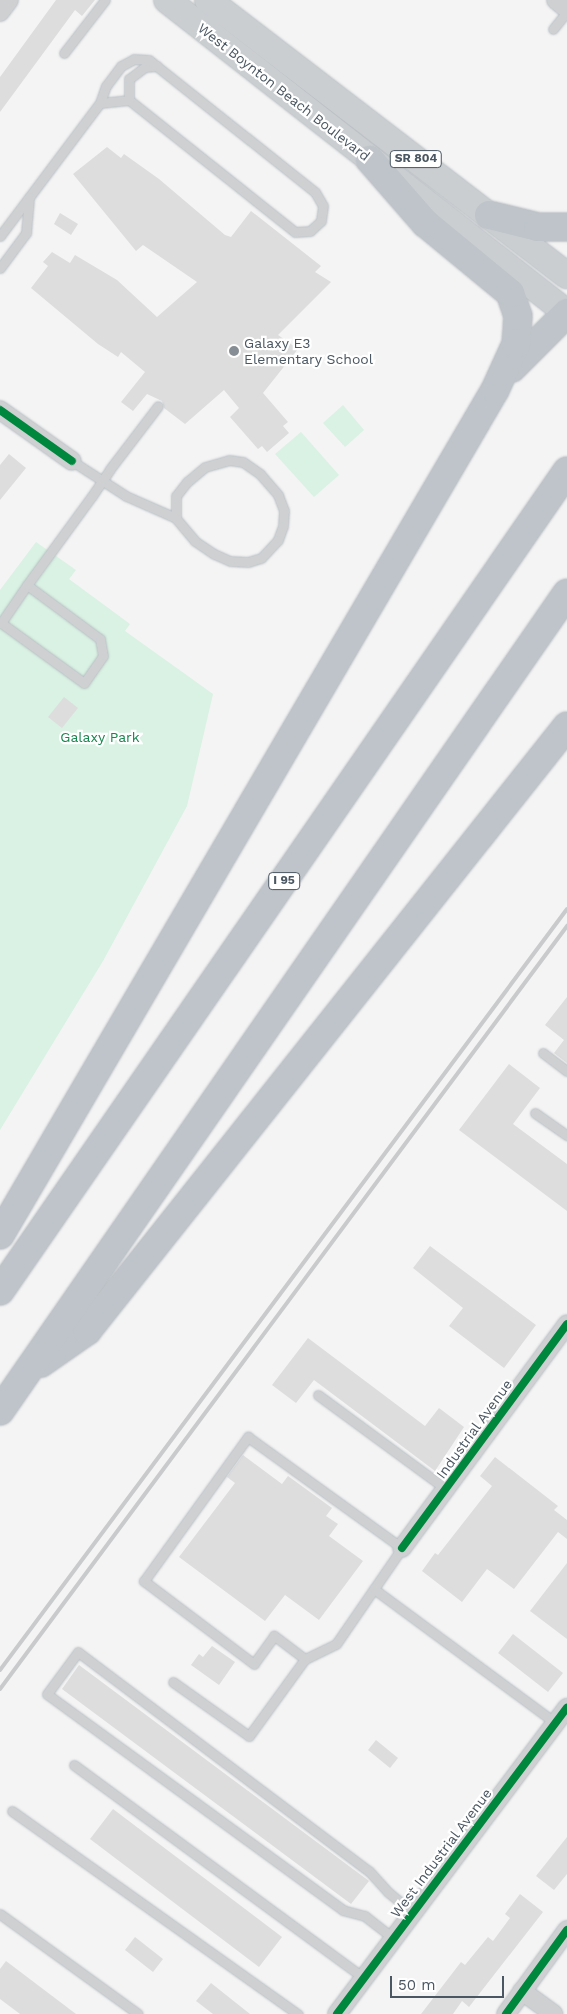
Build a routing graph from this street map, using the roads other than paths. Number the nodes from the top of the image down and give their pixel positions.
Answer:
1 (9, 0) edge
2 (105, 0) edge
3 (166, 0) edge
4 (556, 0) edge
5 (208, 2) edge
6 (567, 10) edge
7 (0, 12) edge
8 (554, 29) dead end
9 (64, 53) dead end
10 (257, 54) junction
11 (157, 66) junction
12 (129, 100) junction
13 (100, 103) junction
14 (370, 160) junction
15 (29, 196) junction
16 (489, 215) junction
17 (567, 228) edge
18 (0, 236) edge
19 (0, 268) edge
20 (567, 275) edge
21 (567, 313) edge
22 (495, 390) junction
23 (158, 406) dead end
24 (0, 410) edge
25 (72, 461) joint
26 (567, 471) edge
27 (102, 481) junction
28 (176, 518) junction
29 (27, 586) junction
30 (567, 593) edge
31 (567, 726) edge
32 (543, 1053) dead end
33 (567, 1071) edge
34 (536, 1113) dead end
35 (567, 1136) edge
36 (0, 1235) edge
37 (0, 1291) edge
38 (567, 1324) edge
39 (26, 1374) junction
40 (318, 1395) dead end
41 (0, 1411) edge
42 (446, 1488) junction
43 (402, 1548) junction
44 (374, 1589) junction
45 (305, 1659) junction
46 (173, 1682) dead end
47 (567, 1708) edge
48 (556, 1723) junction
49 (74, 1765) dead end
50 (12, 1811) dead end
51 (412, 1912) junction
52 (0, 1914) edge
53 (567, 1930) edge
54 (393, 1938) junction
55 (364, 1978) junction
56 (522, 1991) junction
57 (138, 2014) edge
58 (298, 2014) edge
59 (337, 2014) edge
60 (506, 2014) edge
61 (554, 2014) edge

1 - 7 street
2 - 9 lane
3 - 10 main road, West Boynton Beach Boulevard / SR 804
4 - 6 street
5 - 10 main road, West Boynton Beach Boulevard / SR 804
6 - 8 lane
10 - 14 main road, West Boynton Beach Boulevard / SR 804
10 - 16 main road, West Boynton Beach Boulevard / SR 804
11 - 12 lane
11 - 12 lane
11 - 13 lane
12 - 13 lane
13 - 15 lane
14 - 21 main road, West Boynton Beach Boulevard / SR 804
14 - 22 highway
15 - 18 lane
15 - 19 lane
16 - 17 highway
16 - 20 main road, West Boynton Beach Boulevard / SR 804
21 - 22 highway
22 - 36 highway
23 - 27 lane
24 - 25 street
25 - 27 lane
26 - 37 highway, I 95
27 - 28 lane
27 - 29 lane
28 - 28 lane
29 - 29 lane
30 - 39 highway
31 - 39 highway
32 - 33 lane
34 - 35 lane
38 - 42 street, Industrial Avenue
39 - 41 highway
40 - 42 lane
42 - 43 street, Industrial Avenue
43 - 44 lane
43 - 45 lane
44 - 45 lane
44 - 48 lane
45 - 46 lane
47 - 48 street, West Industrial Avenue
48 - 51 street, West Industrial Avenue
49 - 55 lane
50 - 58 lane
51 - 54 street, West Industrial Avenue
51 - 54 lane
52 - 57 lane
53 - 56 street
54 - 55 street, West Industrial Avenue
55 - 59 street, West Industrial Avenue
56 - 60 street
56 - 61 street

